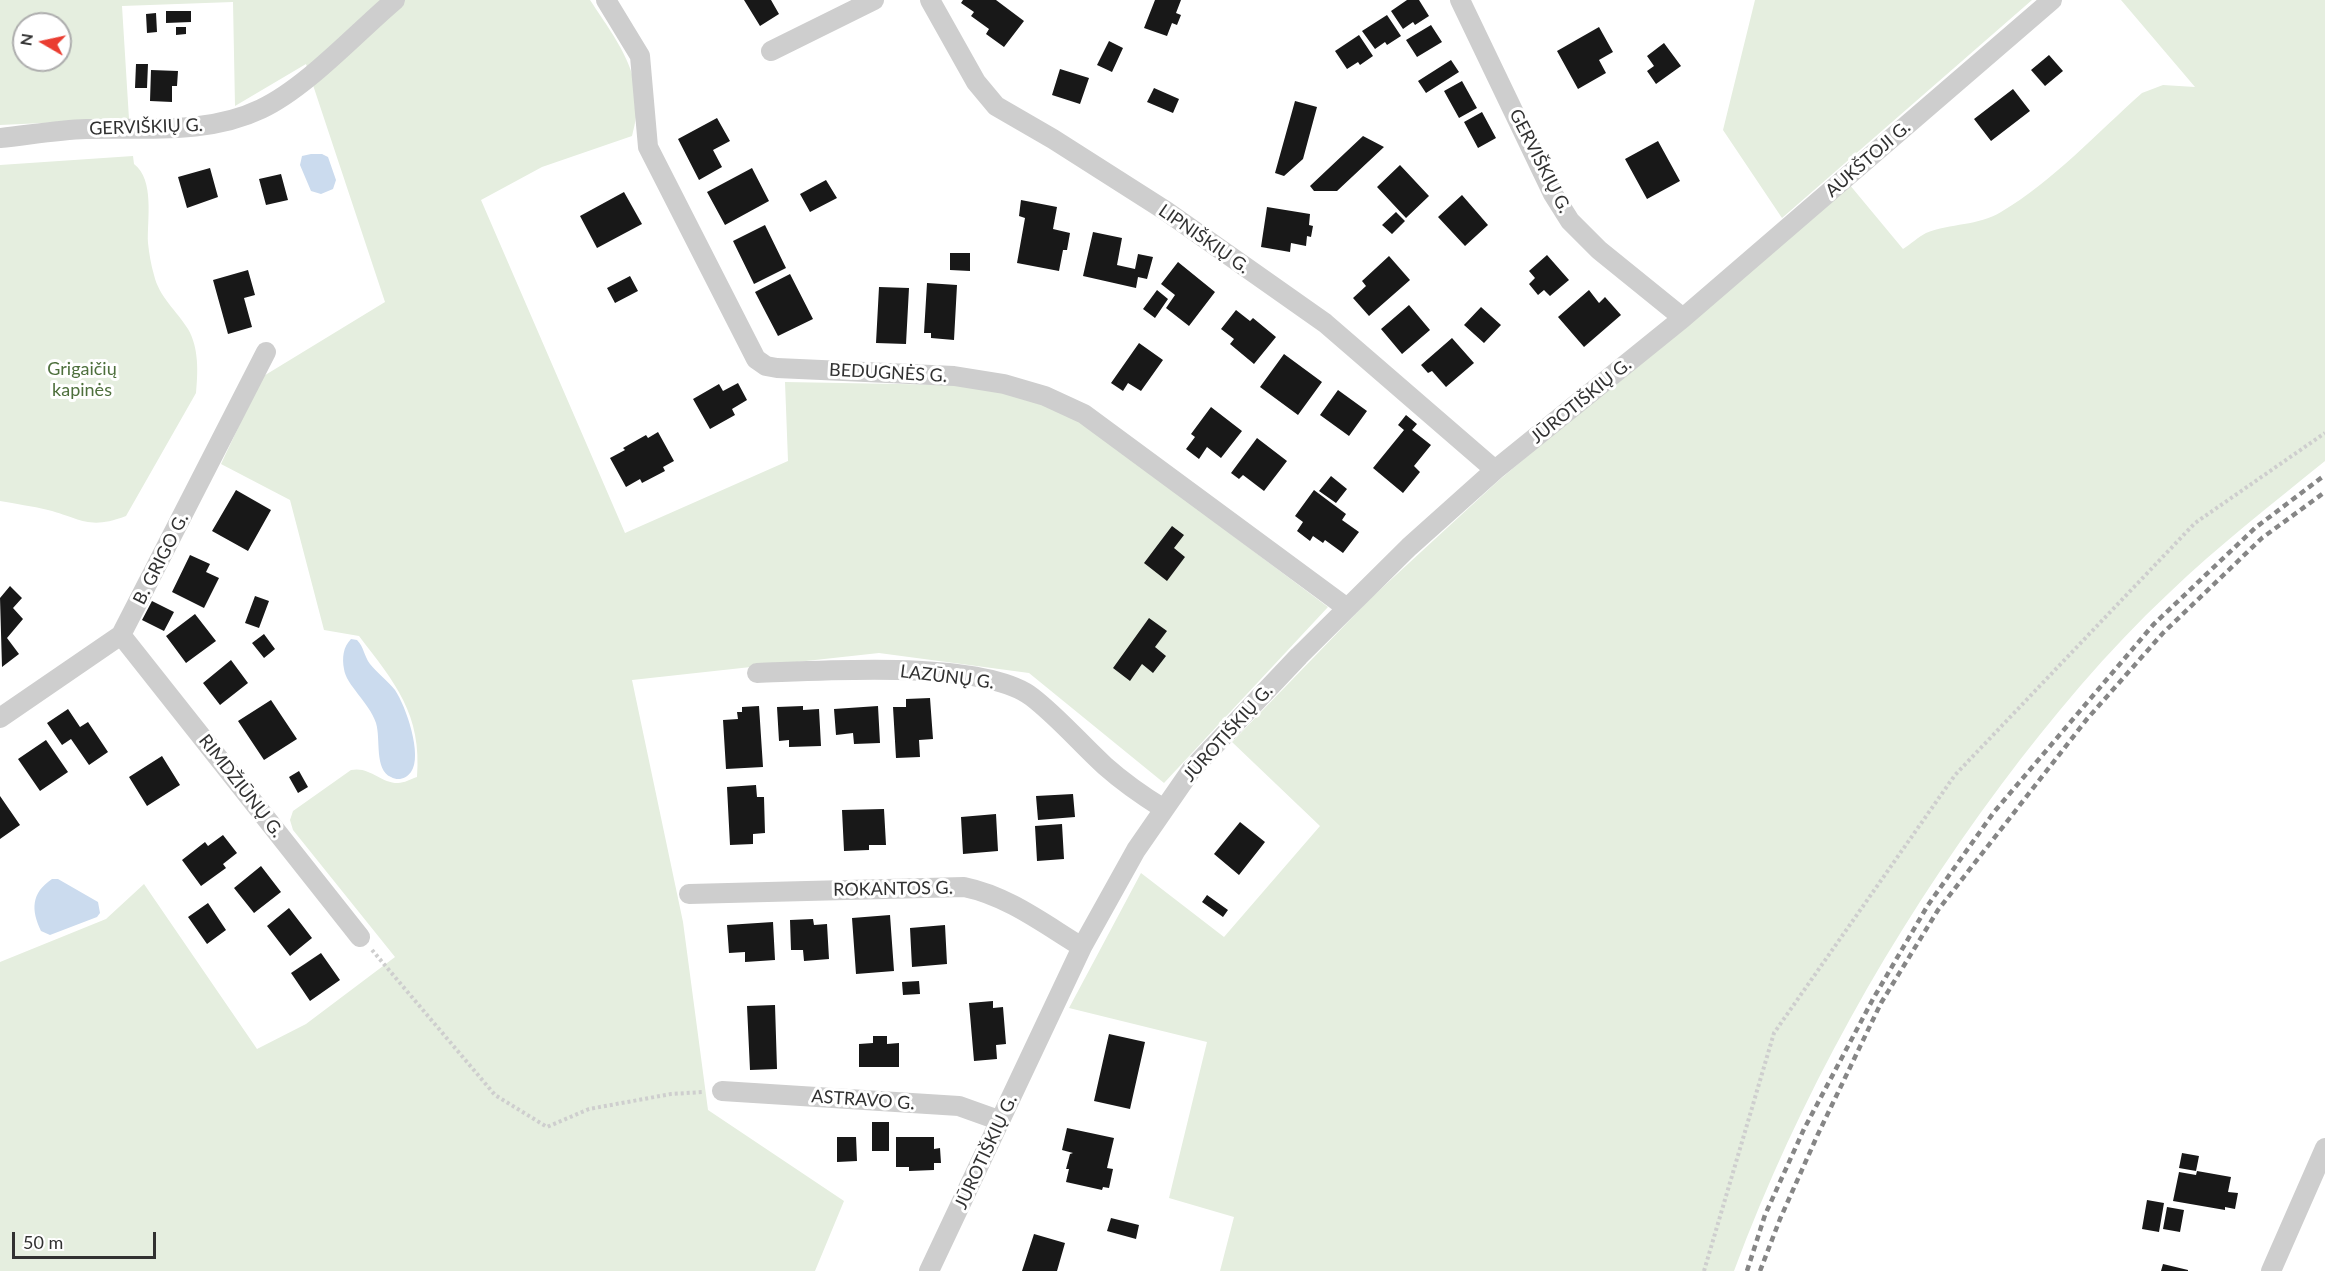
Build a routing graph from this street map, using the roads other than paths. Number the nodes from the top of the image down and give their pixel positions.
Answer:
1 (395, 0) edge
2 (606, 0) edge
3 (874, 0) edge
4 (930, 0) edge
5 (1460, 0) edge
6 (2052, 0) edge
7 (771, 51) dead end
8 (0, 138) edge
9 (1683, 318) junction
10 (267, 352) dead end
11 (1495, 470) junction
12 (1347, 608) junction
13 (121, 635) junction
14 (757, 673) dead end
15 (0, 718) edge
16 (1164, 809) junction
17 (689, 894) dead end
18 (360, 937) road end
19 (1082, 947) junction
20 (722, 1091) road end
21 (1001, 1121) junction
22 (2325, 1148) edge
23 (929, 1271) edge
24 (2271, 1271) edge

1 - 8 street, GERVIŠKIŲ G.
2 - 12 street, BEDUGNĖS G.
3 - 7 street
4 - 11 street, LIPNIŠKIŲ G.
5 - 9 street, GERVIŠKIŲ G.
6 - 9 street, AUKŠTOJI G.
9 - 11 street, JŪROTIŠKIŲ G.
10 - 13 street, B. GRIGO G.
11 - 12 street, JŪROTIŠKIŲ G.
12 - 16 street, JŪROTIŠKIŲ G.
13 - 15 street, B. GRIGO G.
13 - 18 street, RIMDŽIŪNŲ G.
14 - 16 street, LAZŪNŲ G.
16 - 19 street, JŪROTIŠKIŲ G.
17 - 19 street, ROKANTOS G.
19 - 21 street, JŪROTIŠKIŲ G.
20 - 21 street, ASTRAVO G.
21 - 23 street, JŪROTIŠKIŲ G.
22 - 24 street

